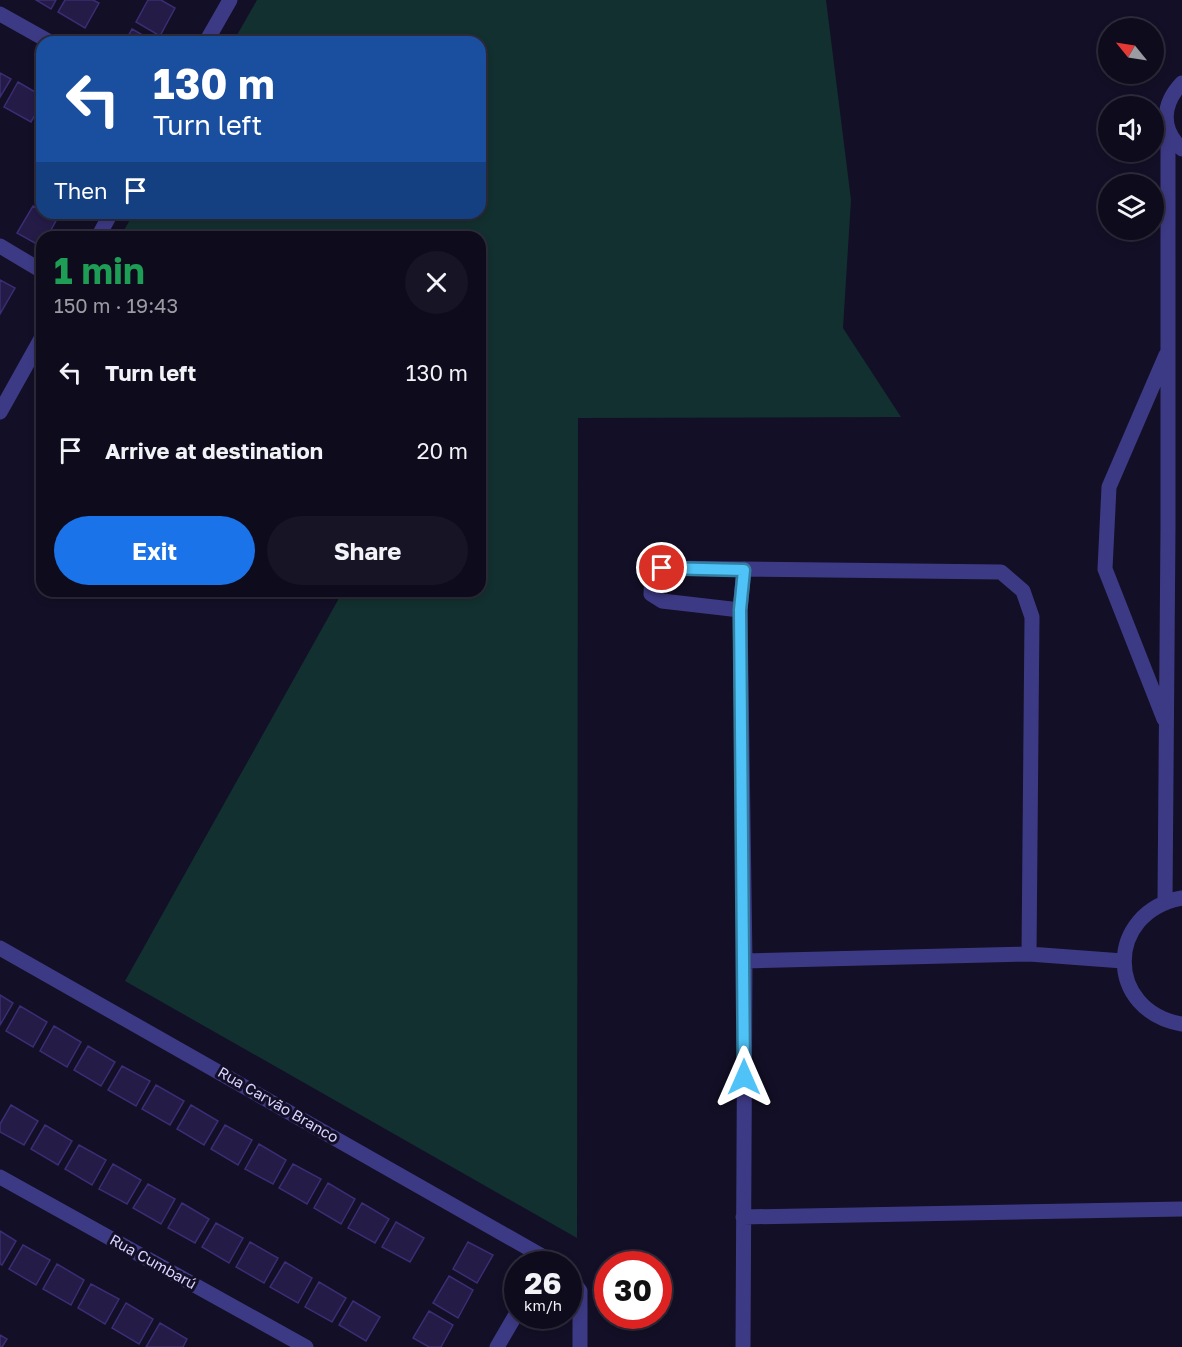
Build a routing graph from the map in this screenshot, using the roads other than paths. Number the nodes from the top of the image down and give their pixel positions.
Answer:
1 (230, 0) edge
2 (0, 14) edge
3 (39, 36) edge
4 (209, 36) edge
5 (1182, 83) edge
6 (1168, 131) junction
7 (1182, 150) edge
8 (0, 246) edge
9 (36, 267) edge
10 (36, 348) edge
11 (1168, 350) junction
12 (0, 412) edge
13 (1175, 427) edge
14 (744, 570) junction
15 (1175, 606) edge
16 (740, 610) junction
17 (1166, 726) junction
18 (1182, 898) edge
19 (1165, 901) junction
20 (0, 948) edge
21 (1029, 954) junction
22 (745, 961) junction
23 (1123, 961) junction
24 (1182, 1024) edge
25 (0, 1177) edge
26 (1182, 1209) edge
27 (743, 1217) junction
28 (530, 1251) edge
29 (508, 1329) edge
30 (580, 1329) edge
31 (306, 1347) edge
32 (497, 1347) edge
33 (580, 1347) edge
34 (743, 1347) edge

1 - 4 street
2 - 3 street
5 - 6 street
6 - 7 street
6 - 11 street
8 - 9 street
10 - 12 street
11 - 13 street
11 - 17 street
13 - 15 street
14 - 16 street
14 - 16 street
14 - 21 street
15 - 17 street
16 - 22 street
17 - 19 street
18 - 19 street
19 - 23 street
20 - 28 street, Rua Carvão Branco
21 - 22 street
21 - 23 street
22 - 27 street
23 - 24 street
25 - 31 street, Rua Cumbarú
26 - 27 street
27 - 34 street
29 - 32 street
30 - 33 street

